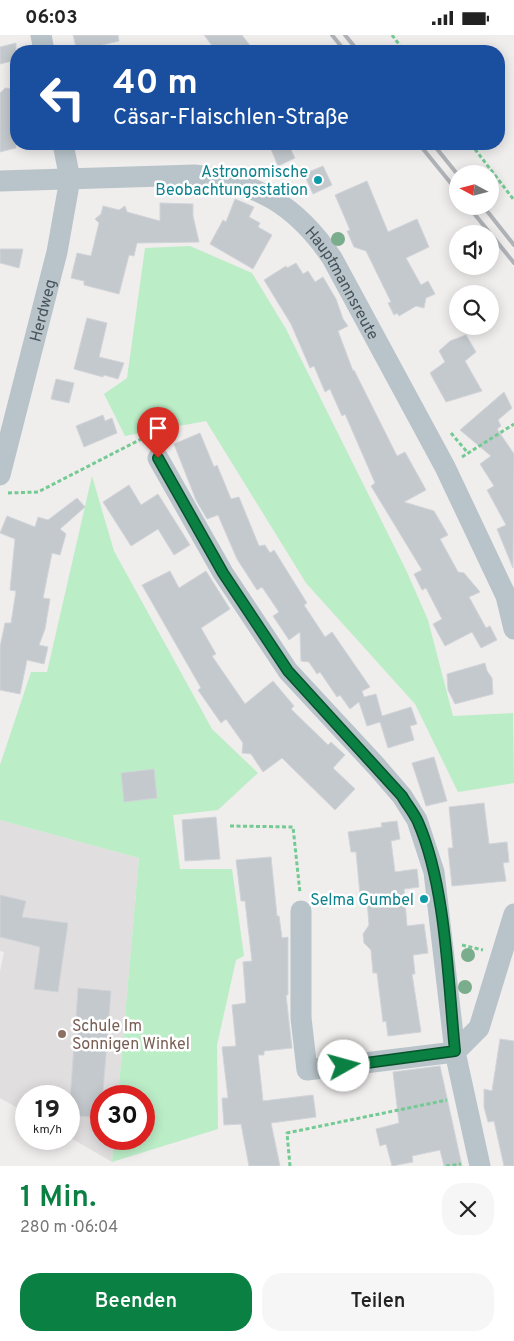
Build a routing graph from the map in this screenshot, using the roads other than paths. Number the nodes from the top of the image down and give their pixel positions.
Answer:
1 (64, 150) edge
2 (70, 179) junction
3 (0, 181) edge
4 (157, 450) road end
5 (0, 475) edge
6 (514, 629) edge
7 (301, 911) road end
8 (514, 913) edge
9 (455, 1051) junction
10 (480, 1166) edge

1 - 2 street, Herdweg
2 - 3 street, Hauptmannsreute
2 - 5 street, Herdweg
2 - 6 street, Hauptmannsreute
4 - 9 street
7 - 9 street
8 - 9 street
9 - 10 street

